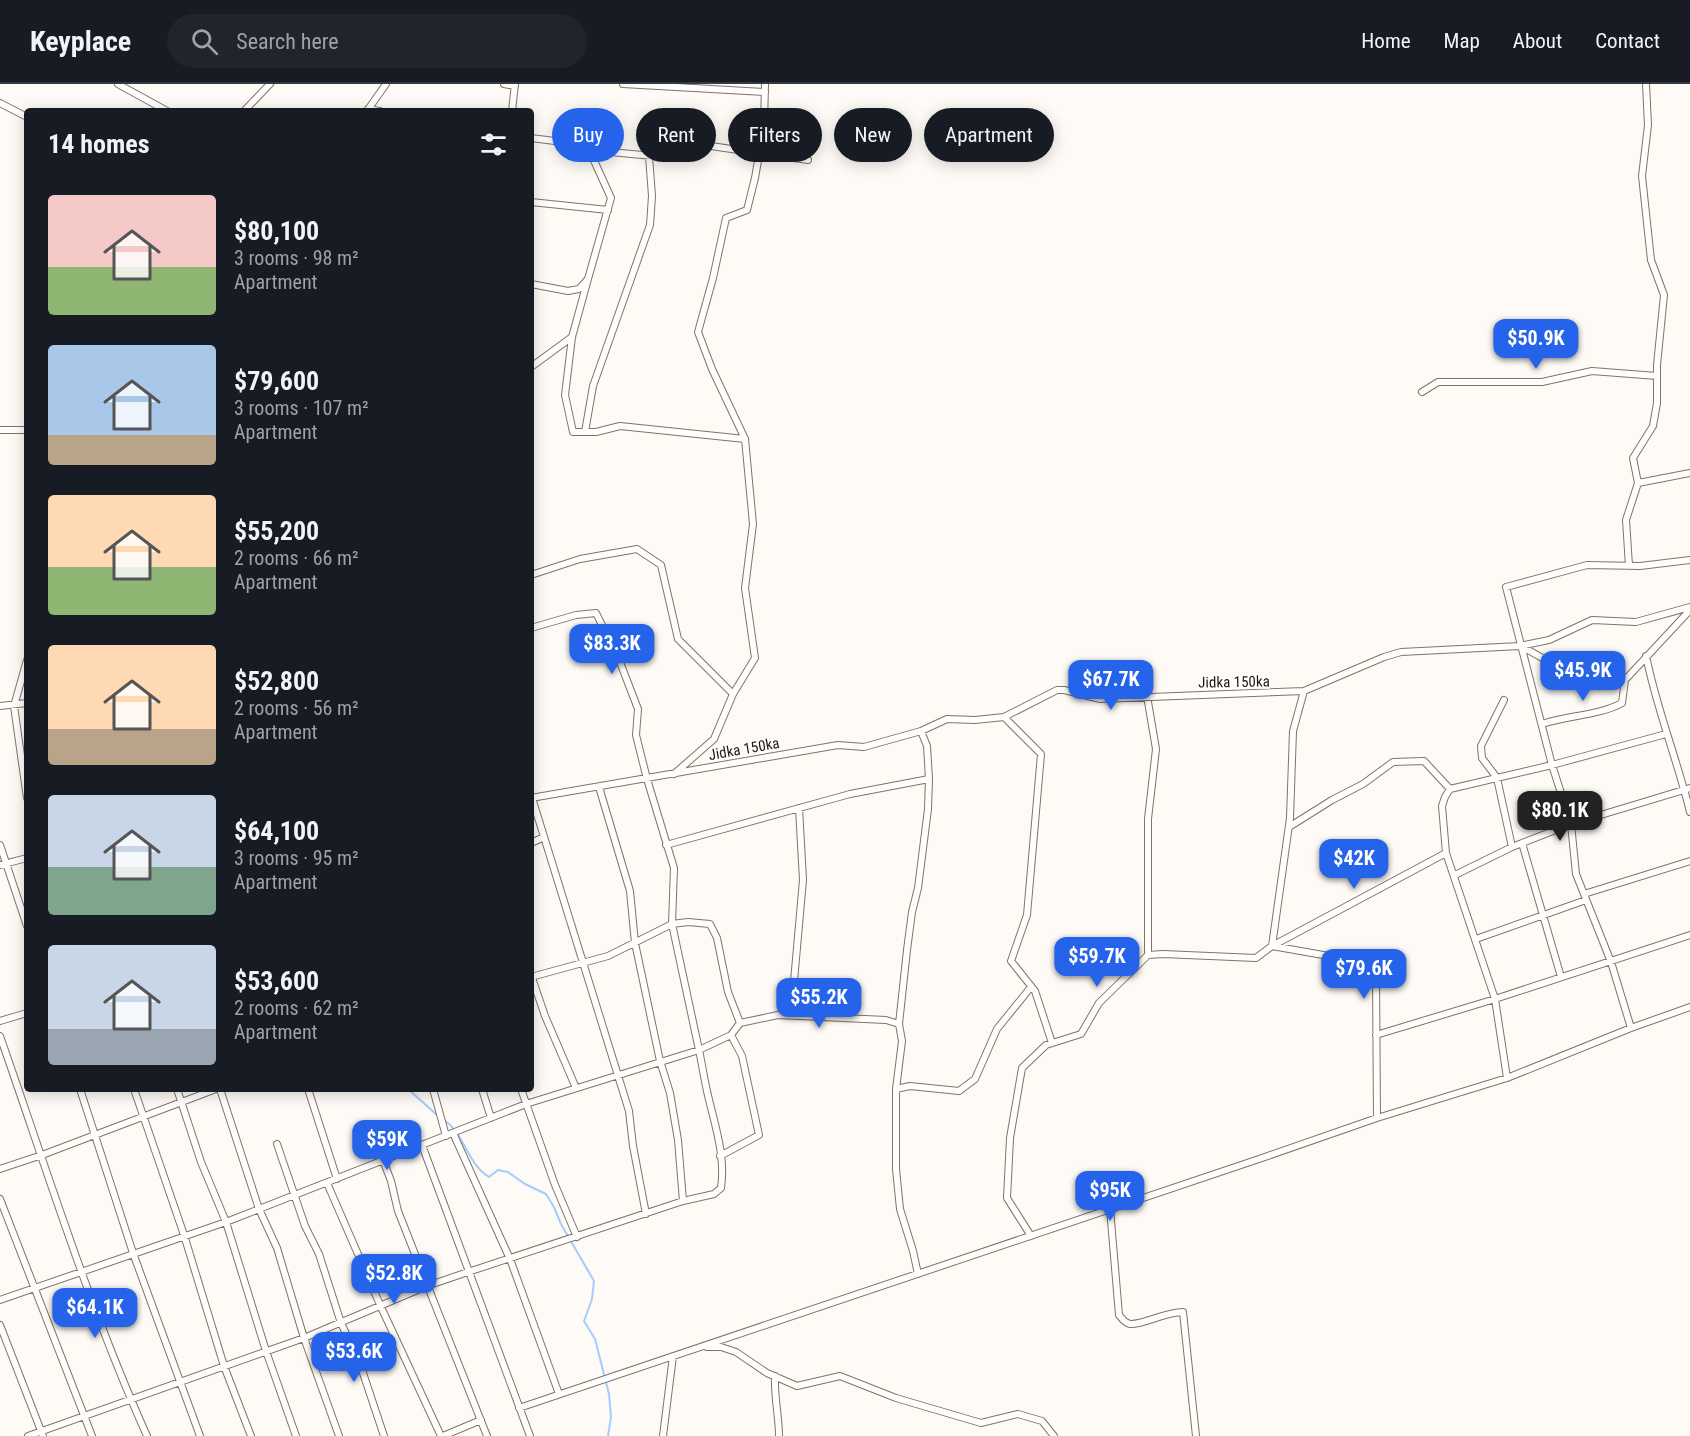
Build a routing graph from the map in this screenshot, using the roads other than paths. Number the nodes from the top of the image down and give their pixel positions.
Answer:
1 (118, 84) edge
2 (270, 84) edge
3 (386, 84) edge
4 (504, 84) edge
5 (623, 84) edge
6 (765, 84) edge
7 (1646, 84) edge
8 (515, 85) edge
9 (765, 92) junction
10 (0, 103) edge
11 (162, 108) edge
12 (247, 108) edge
13 (368, 108) edge
14 (512, 108) edge
15 (765, 108) edge
16 (24, 115) edge
17 (534, 138) edge
18 (552, 141) edge
19 (595, 162) edge
20 (649, 162) edge
21 (757, 162) edge
22 (534, 202) edge
23 (608, 210) junction
24 (588, 279) junction
25 (534, 285) edge
26 (572, 337) junction
27 (534, 365) edge
28 (1657, 376) junction
29 (1422, 392) dead end
30 (0, 430) edge
31 (24, 430) edge
32 (585, 432) junction
33 (745, 439) junction
34 (1690, 473) edge
35 (1638, 483) junction
36 (1690, 560) edge
37 (1629, 566) junction
38 (534, 574) edge
39 (1690, 609) edge
40 (534, 627) edge
41 (1520, 646) junction
42 (1646, 656) junction
43 (24, 671) edge
44 (1625, 680) junction
45 (1304, 691) junction
46 (733, 694) junction
47 (1147, 696) junction
48 (1504, 700) dead end
49 (24, 704) edge
50 (0, 706) edge
51 (14, 706) junction
52 (1004, 717) junction
53 (1542, 724) junction
54 (921, 731) junction
55 (1666, 734) junction
56 (1552, 765) junction
57 (674, 774) junction
58 (24, 777) edge
59 (1497, 778) junction
60 (647, 779) junction
61 (929, 779) junction
62 (599, 787) junction
63 (1450, 789) junction
64 (1687, 789) edge
65 (534, 798) edge
66 (534, 807) edge
67 (799, 808) junction
68 (1690, 812) edge
69 (1571, 824) junction
70 (1289, 827) junction
71 (544, 837) junction
72 (534, 842) edge
73 (1522, 843) junction
74 (0, 845) edge
75 (666, 845) junction
76 (1512, 847) junction
77 (1446, 853) junction
78 (24, 859) edge
79 (1690, 861) edge
80 (3, 865) edge
81 (1455, 875) junction
82 (1585, 897) junction
83 (1542, 915) junction
84 (24, 918) edge
85 (672, 924) junction
86 (1690, 935) edge
87 (1476, 939) junction
88 (634, 943) junction
89 (1272, 946) junction
90 (1148, 955) junction
91 (1611, 962) junction
92 (583, 963) junction
93 (534, 975) edge
94 (1561, 977) junction
95 (534, 985) edge
96 (1031, 987) junction
97 (1495, 999) junction
98 (1690, 1007) edge
99 (24, 1014) edge
100 (790, 1015) junction
101 (0, 1021) edge
102 (740, 1023) junction
103 (899, 1024) junction
104 (1631, 1028) junction
105 (731, 1035) junction
106 (1376, 1035) junction
107 (0, 1036) edge
108 (1052, 1043) junction
109 (699, 1050) junction
110 (660, 1061) junction
111 (616, 1075) junction
112 (1507, 1078) junction
113 (576, 1088) junction
114 (897, 1089) junction
115 (81, 1092) edge
116 (135, 1092) edge
117 (178, 1092) edge
118 (209, 1092) edge
119 (219, 1092) edge
120 (309, 1092) edge
121 (434, 1092) edge
122 (483, 1092) edge
123 (522, 1092) edge
124 (181, 1102) junction
125 (526, 1104) junction
126 (143, 1117) junction
127 (491, 1118) junction
128 (1377, 1118) junction
129 (94, 1134) junction
130 (450, 1134) junction
131 (277, 1144) dead end
132 (422, 1146) junction
133 (42, 1155) junction
134 (720, 1156) junction
135 (383, 1160) junction
136 (0, 1169) edge
137 (337, 1179) junction
138 (327, 1183) junction
139 (295, 1195) junction
140 (0, 1199) edge
141 (683, 1201) junction
142 (259, 1209) junction
143 (1110, 1209) junction
144 (646, 1214) junction
145 (226, 1222) junction
146 (184, 1235) junction
147 (1031, 1236) junction
148 (577, 1237) junction
149 (133, 1253) junction
150 (510, 1259) junction
151 (82, 1271) junction
152 (468, 1272) junction
153 (918, 1274) junction
154 (427, 1286) junction
155 (36, 1288) junction
156 (0, 1300) edge
157 (381, 1306) junction
158 (341, 1323) junction
159 (0, 1325) edge
160 (304, 1338) junction
161 (698, 1348) junction
162 (266, 1350) junction
163 (673, 1356) junction
164 (224, 1366) junction
165 (775, 1376) junction
166 (181, 1383) junction
167 (559, 1394) junction
168 (131, 1400) junction
169 (519, 1408) junction
170 (84, 1416) junction
171 (481, 1420) junction
172 (42, 1434) edge
173 (28, 1436) edge
174 (92, 1436) edge
175 (147, 1436) edge
176 (200, 1436) edge
177 (251, 1436) edge
178 (296, 1436) edge
179 (339, 1436) edge
180 (384, 1436) edge
181 (442, 1436) edge
182 (487, 1436) edge
183 (530, 1436) edge
184 (663, 1436) edge
185 (779, 1436) edge
186 (1054, 1436) edge
187 (1196, 1436) edge

1 - 11 street
2 - 12 street
3 - 13 street
4 - 8 street
5 - 9 street
6 - 9 street
7 - 28 street
8 - 14 street
9 - 15 street
10 - 16 street
17 - 18 street
19 - 23 street
20 - 32 street
21 - 33 street
22 - 23 street
23 - 24 street
24 - 25 street
24 - 26 street
26 - 27 street
26 - 32 street
28 - 29 street
28 - 35 street
30 - 31 street
32 - 33 street
33 - 46 street
34 - 35 street
35 - 37 street
36 - 37 street
37 - 41 street
38 - 46 street
39 - 41 street, Jidka 150ka
39 - 42 street
40 - 60 street
41 - 44 street
41 - 45 street, Jidka 150ka
41 - 53 street
42 - 44 street
42 - 55 street
43 - 51 street
44 - 53 street
45 - 47 street, Jidka 150ka
45 - 70 street
46 - 57 street
47 - 52 street, Jidka 150ka
47 - 90 street
48 - 59 street
49 - 51 street
50 - 51 street
51 - 58 street
52 - 54 street, Jidka 150ka
52 - 96 street
53 - 56 street
54 - 57 street, Jidka 150ka
54 - 61 street
55 - 56 street
55 - 64 street
56 - 59 street
56 - 69 street
57 - 60 street, Jidka 150ka
59 - 63 street
59 - 76 street
60 - 62 street, Jidka 150ka
60 - 75 street
61 - 67 street
61 - 103 street
62 - 65 street, Jidka 150ka
62 - 88 street
63 - 70 street
63 - 77 street
64 - 68 street
64 - 69 street
66 - 71 street
67 - 75 street
67 - 100 street
69 - 73 street
69 - 82 street
70 - 89 street
71 - 72 street
71 - 92 street
73 - 76 street
73 - 83 street
74 - 80 street
75 - 85 street
76 - 81 street
77 - 81 street
77 - 89 street
78 - 80 street
79 - 82 street
80 - 84 street
81 - 87 street
82 - 83 street
82 - 91 street
83 - 87 street
83 - 94 street
85 - 88 street
85 - 102 street
85 - 109 street
86 - 91 street
87 - 97 street
88 - 92 street
88 - 110 street
89 - 90 street
89 - 106 street
90 - 108 street
91 - 94 street
91 - 104 street
92 - 93 street
92 - 111 street
94 - 97 street
95 - 113 street
96 - 108 street
96 - 114 street
97 - 106 street
97 - 112 street
98 - 104 street
99 - 101 street
100 - 102 street
100 - 103 street
102 - 105 street
103 - 114 street
104 - 112 street
105 - 109 street
105 - 134 street
106 - 128 street
107 - 133 street
108 - 147 street
109 - 110 street
109 - 134 street
110 - 111 street
110 - 141 street
111 - 113 street
111 - 144 street
112 - 128 street
113 - 125 street
114 - 153 street
115 - 129 street
116 - 126 street
117 - 124 street
118 - 124 street
119 - 142 street
120 - 137 street
121 - 130 street
122 - 127 street
123 - 125 street
124 - 126 street
124 - 145 street
125 - 127 street
125 - 148 street
126 - 129 street
126 - 146 street
127 - 130 street
128 - 143 street
129 - 133 street
129 - 149 street
130 - 132 street
130 - 150 street
131 - 139 street
132 - 135 street
132 - 152 street
133 - 136 street
133 - 151 street
134 - 141 street
135 - 137 street
135 - 154 street
137 - 138 street
138 - 139 street
138 - 157 street
139 - 142 street
139 - 158 street
140 - 155 street
141 - 144 street
142 - 145 street
142 - 160 street
143 - 147 street
143 - 187 street
144 - 148 street
145 - 146 street
145 - 162 street
146 - 149 street
146 - 164 street
147 - 153 street
148 - 150 street
149 - 151 street
149 - 166 street
150 - 152 street
150 - 167 street
151 - 155 street
151 - 168 street
152 - 154 street
152 - 169 street
153 - 161 street
154 - 157 street
154 - 171 street
155 - 156 street
155 - 170 street
157 - 158 street
157 - 181 street
158 - 160 street
158 - 180 street
159 - 172 street
160 - 162 street
160 - 179 street
161 - 163 street
161 - 165 street
162 - 164 street
162 - 178 street
163 - 167 street
163 - 184 street
164 - 166 street
164 - 177 street
165 - 185 street
165 - 186 street
166 - 168 street
166 - 176 street
167 - 169 street
168 - 170 street
168 - 175 street
169 - 183 street
170 - 172 street
170 - 174 street
171 - 181 street
171 - 182 street
172 - 173 street

